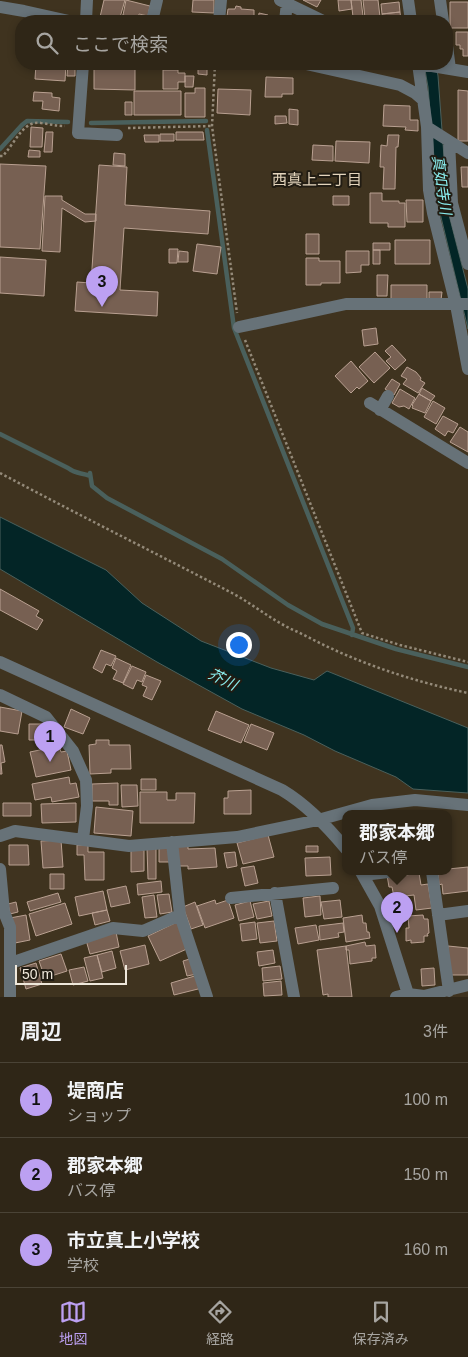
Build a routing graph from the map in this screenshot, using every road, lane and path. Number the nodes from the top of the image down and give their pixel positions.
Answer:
1 (87, 0) edge
2 (157, 0) edge
3 (221, 0) edge
4 (408, 0) edge
5 (440, 0) edge
6 (283, 2) edge
7 (0, 7) edge
8 (42, 15) edge
9 (86, 15) edge
10 (153, 15) edge
11 (220, 15) edge
12 (284, 15) edge
13 (310, 15) edge
14 (410, 15) edge
15 (442, 15) edge
16 (83, 70) edge
17 (215, 70) edge
18 (333, 70) edge
19 (420, 70) edge
20 (453, 70) edge
21 (468, 72) edge
22 (422, 99) junction
23 (212, 126) junction
24 (79, 127) junction
25 (428, 128) junction
26 (116, 134) joint
27 (448, 140) junction
28 (468, 153) edge
29 (0, 156) edge
30 (468, 264) edge
31 (462, 304) edge
32 (239, 326) junction
33 (468, 369) edge
34 (388, 396) dead end
35 (468, 462) edge
36 (0, 473) edge
37 (0, 662) edge
38 (468, 662) edge
39 (468, 692) edge
40 (0, 695) edge
41 (468, 805) edge
42 (354, 810) edge
43 (342, 813) edge
44 (318, 820) junction
45 (0, 836) edge
46 (83, 839) junction
47 (172, 842) junction
48 (342, 845) edge
49 (0, 869) edge
50 (363, 875) edge
51 (432, 875) edge
52 (333, 888) dead end
53 (275, 893) junction
54 (232, 898) dead end
55 (468, 911) edge
56 (180, 914) junction
57 (438, 914) junction
58 (11, 963) junction
59 (468, 985) edge
60 (449, 991) junction
61 (404, 996) edge
62 (10, 997) edge
63 (207, 997) edge
64 (294, 997) edge

1 - 9 street
2 - 10 street
3 - 11 street
4 - 14 street
5 - 15 street
6 - 12 street
6 - 13 street
7 - 8 street
16 - 24 street
17 - 23 path
18 - 22 street
19 - 22 street
20 - 21 street
22 - 25 street
23 - 26 path
23 - 32 path
24 - 26 street
24 - 29 path
25 - 27 street
25 - 31 street
27 - 28 street
27 - 30 street
31 - 32 street
31 - 33 street
32 - 38 path
34 - 35 street
36 - 39 path
37 - 44 street
40 - 46 street
41 - 42 street
43 - 44 street
44 - 47 street
44 - 48 street
45 - 46 street
46 - 47 street
47 - 56 street
49 - 58 street
50 - 61 street
51 - 57 street
52 - 53 street
53 - 54 street
53 - 64 street
55 - 57 street
56 - 58 street
56 - 63 street
57 - 60 street
58 - 62 street
59 - 60 street
60 - 61 street

